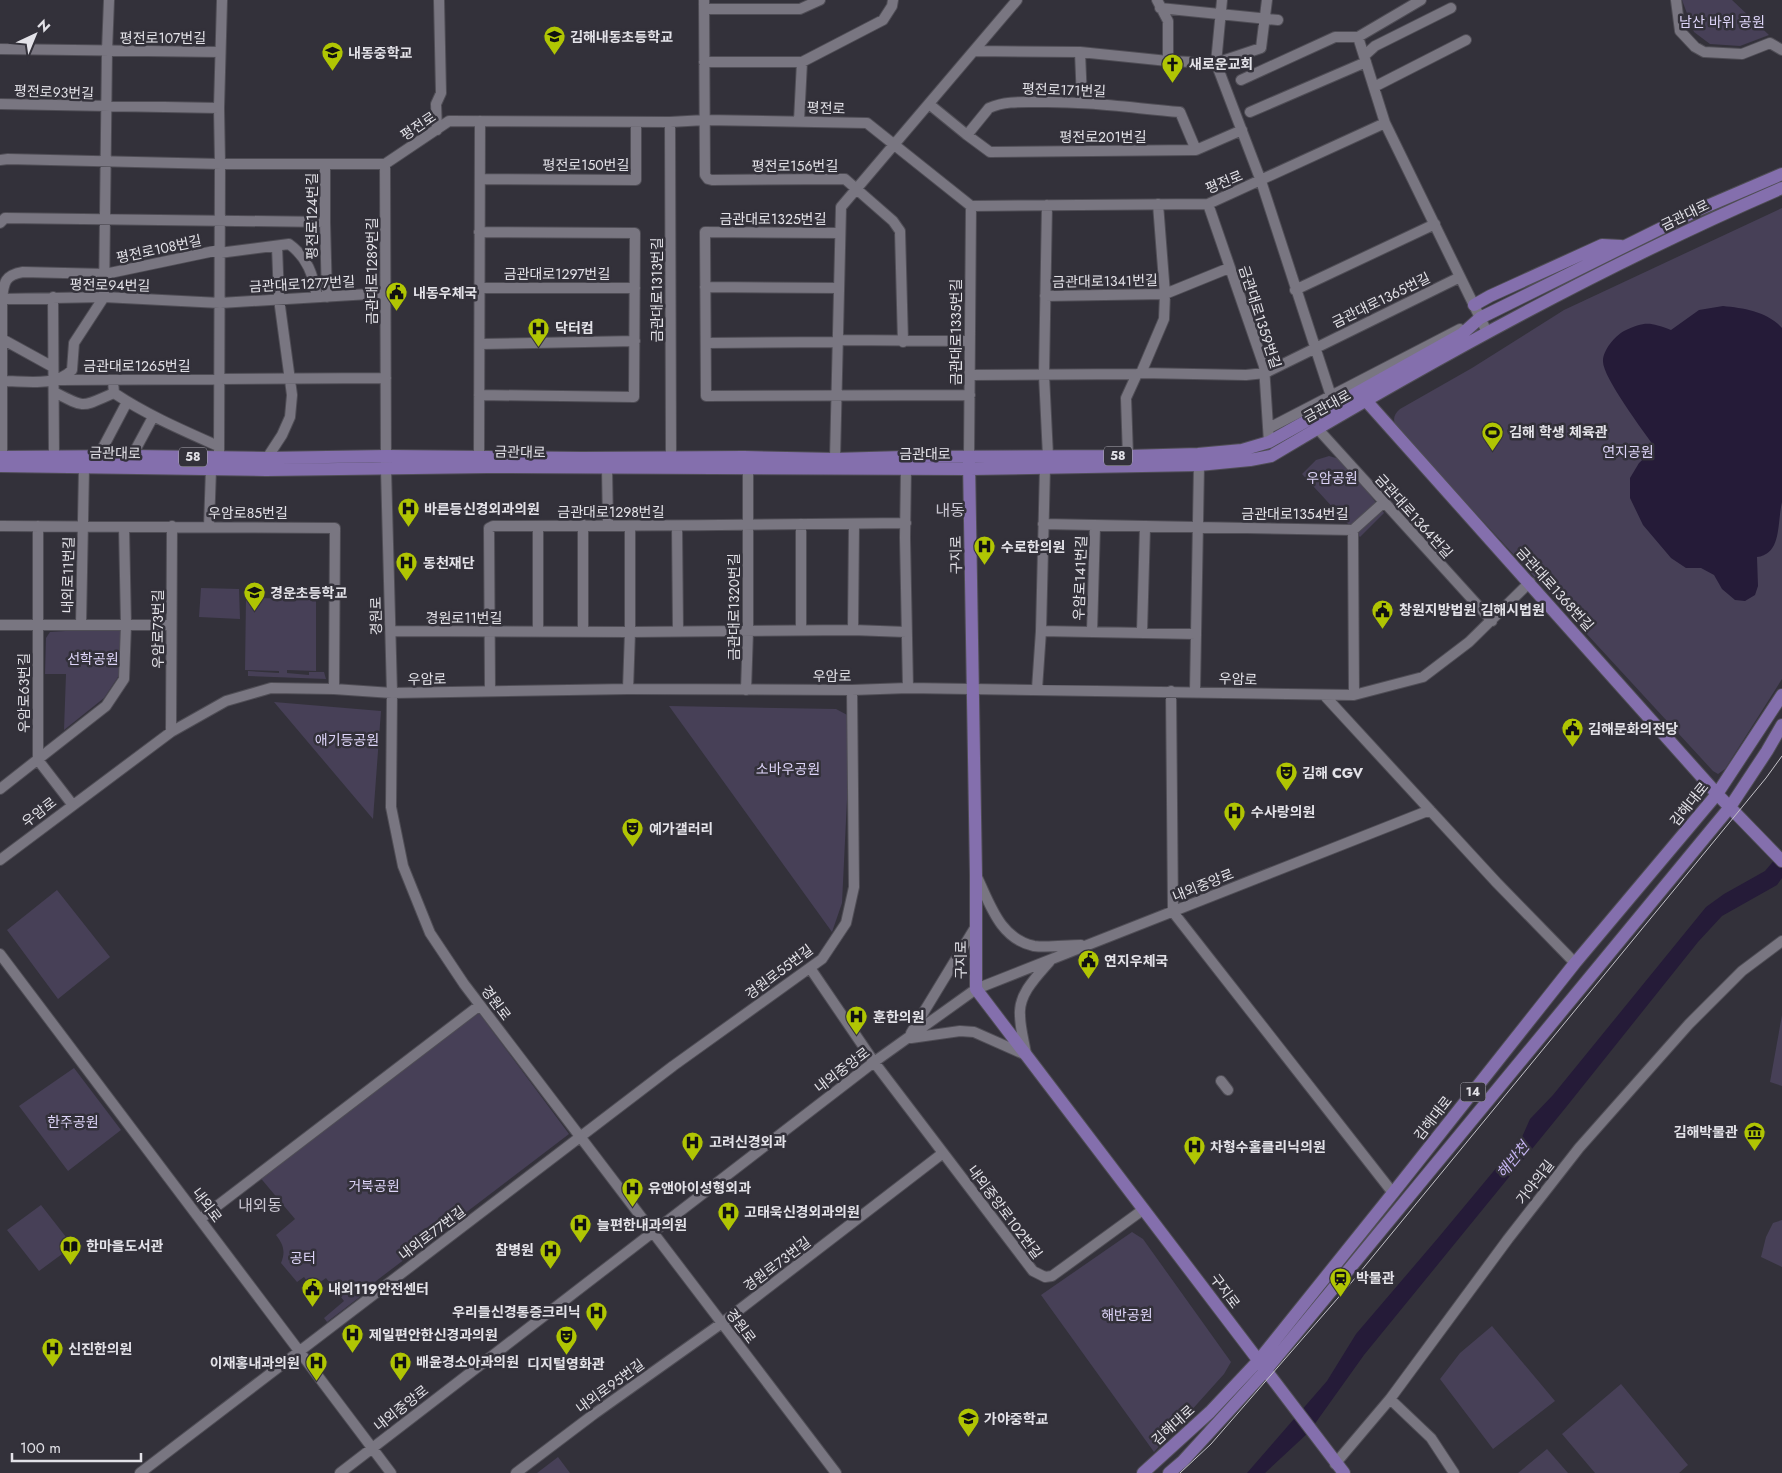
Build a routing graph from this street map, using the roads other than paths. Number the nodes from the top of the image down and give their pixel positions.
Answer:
1 (110, 0) edge
2 (222, 0) edge
3 (439, 0) edge
4 (820, 0) edge
5 (893, 0) edge
6 (1016, 0) edge
7 (1222, 0) edge
8 (1267, 0) edge
9 (1421, 0) edge
10 (1676, 0) edge
11 (1159, 4) edge
12 (704, 5) edge
13 (1451, 8) dead end
14 (1221, 14) junction
15 (1265, 19) junction
16 (1278, 20) dead end
17 (1358, 37) junction
18 (1466, 40) dead end
19 (0, 49) edge
20 (1782, 50) edge
21 (107, 51) junction
22 (974, 51) junction
23 (220, 52) junction
24 (1080, 52) junction
25 (1365, 59) junction
26 (1168, 61) junction
27 (704, 62) junction
28 (802, 62) junction
29 (1216, 63) junction
30 (1241, 80) dead end
31 (1374, 86) junction
32 (1082, 102) junction
33 (0, 104) edge
34 (930, 104) junction
35 (107, 107) junction
36 (219, 108) junction
37 (1250, 112) dead end
38 (705, 120) junction
39 (480, 121) junction
40 (799, 121) junction
41 (636, 122) junction
42 (670, 122) junction
43 (1385, 123) junction
44 (437, 130) junction
45 (1242, 130) junction
46 (967, 135) junction
47 (894, 144) junction
48 (1196, 150) junction
49 (0, 160) edge
50 (105, 162) junction
51 (220, 164) junction
52 (325, 164) junction
53 (385, 164) junction
54 (1782, 174) edge
55 (480, 179) junction
56 (1261, 181) junction
57 (1782, 188) edge
58 (856, 189) junction
59 (1158, 204) junction
60 (1208, 204) junction
61 (1047, 205) junction
62 (971, 206) junction
63 (106, 220) junction
64 (219, 220) junction
65 (0, 222) edge
66 (324, 222) junction
67 (1435, 224) junction
68 (479, 232) junction
69 (840, 233) junction
70 (277, 246) junction
71 (1624, 246) junction
72 (219, 252) junction
73 (1229, 268) junction
74 (105, 274) junction
75 (1460, 277) junction
76 (706, 287) junction
77 (479, 288) junction
78 (635, 288) junction
79 (839, 288) junction
80 (1295, 290) junction
81 (386, 293) junction
82 (1165, 294) junction
83 (1044, 296) junction
84 (53, 297) junction
85 (104, 297) junction
86 (322, 297) junction
87 (1, 298) edge
88 (279, 299) junction
89 (220, 302) junction
90 (1474, 305) junction
91 (1480, 318) junction
92 (1487, 332) junction
93 (2, 339) junction
94 (635, 341) junction
95 (838, 341) junction
96 (970, 341) junction
97 (902, 342) junction
98 (707, 343) junction
99 (480, 344) junction
100 (1314, 347) junction
101 (53, 367) junction
102 (1139, 373) junction
103 (1265, 373) junction
104 (970, 375) junction
105 (1044, 375) junction
106 (288, 378) junction
107 (386, 378) junction
108 (54, 380) junction
109 (220, 380) junction
110 (3, 381) junction
111 (113, 381) junction
112 (54, 392) junction
113 (1358, 392) junction
114 (114, 393) junction
115 (479, 395) junction
116 (835, 395) junction
117 (970, 395) junction
118 (1331, 396) junction
119 (1, 400) edge
120 (1366, 401) junction
121 (127, 402) junction
122 (153, 416) junction
123 (1269, 428) junction
124 (1317, 428) junction
125 (1269, 442) junction
126 (218, 452) junction
127 (132, 456) junction
128 (387, 456) junction
129 (479, 456) junction
130 (1128, 456) junction
131 (54, 457) junction
132 (98, 457) junction
133 (266, 458) junction
134 (671, 458) junction
135 (835, 459) junction
136 (1, 460) edge
137 (1046, 461) junction
138 (969, 463) junction
139 (1199, 464) junction
140 (84, 468) junction
141 (607, 468) junction
142 (906, 468) junction
143 (211, 469) junction
144 (386, 469) junction
145 (748, 469) junction
146 (1383, 503) junction
147 (906, 523) junction
148 (747, 524) junction
149 (801, 524) junction
150 (854, 524) junction
151 (1043, 524) junction
152 (583, 525) junction
153 (608, 525) junction
154 (0, 526) edge
155 (38, 526) junction
156 (83, 526) junction
157 (172, 526) junction
158 (538, 526) junction
159 (630, 526) junction
160 (677, 526) junction
161 (1095, 526) junction
162 (124, 527) junction
163 (209, 527) junction
164 (1145, 527) junction
165 (1198, 528) junction
166 (1353, 530) junction
167 (1530, 582) junction
168 (1492, 621) junction
169 (0, 624) edge
170 (82, 624) junction
171 (38, 625) junction
172 (126, 625) junction
173 (171, 625) junction
174 (801, 630) junction
175 (853, 630) junction
176 (1041, 630) junction
177 (390, 631) junction
178 (489, 631) junction
179 (538, 631) junction
180 (678, 631) junction
181 (748, 631) junction
182 (583, 632) junction
183 (630, 632) junction
184 (906, 632) junction
185 (1092, 632) junction
186 (1142, 632) junction
187 (1196, 634) junction
188 (628, 688) junction
189 (908, 688) junction
190 (972, 688) junction
191 (334, 689) junction
192 (1037, 689) junction
193 (746, 690) junction
194 (852, 690) junction
195 (490, 691) junction
196 (1195, 691) junction
197 (1171, 692) junction
198 (392, 694) junction
199 (1324, 695) junction
200 (1354, 695) junction
201 (1782, 695) edge
202 (1782, 725) edge
203 (171, 732) junction
204 (38, 760) junction
205 (0, 789) edge
206 (1717, 794) junction
207 (72, 804) junction
208 (1730, 807) junction
209 (1430, 810) junction
210 (0, 860) edge
211 (1782, 861) edge
212 (976, 875) junction
213 (1173, 912) junction
214 (976, 925) junction
215 (1782, 940) edge
216 (1089, 944) junction
217 (0, 954) edge
218 (1051, 960) junction
219 (1574, 963) junction
220 (810, 968) junction
221 (976, 989) junction
222 (480, 1005) junction
223 (908, 1038) junction
224 (1026, 1055) junction
225 (874, 1062) junction
226 (1221, 1081) dead end
227 (1228, 1090) dead end
228 (581, 1137) junction
229 (943, 1153) junction
230 (1393, 1193) junction
231 (1144, 1209) junction
232 (200, 1219) junction
233 (652, 1232) junction
234 (722, 1323) junction
235 (300, 1351) junction
236 (1262, 1365) junction
237 (1390, 1399) junction
238 (372, 1448) junction
239 (1340, 1468) edge
240 (140, 1473) edge
241 (340, 1473) edge
242 (391, 1473) edge
243 (516, 1473) edge
244 (836, 1473) edge
245 (1144, 1473) edge
246 (1169, 1473) edge
247 (1454, 1473) edge

1 - 21 street, 평전로107번길
2 - 23 street
3 - 44 street
4 - 12 street
5 - 28 street
6 - 22 street
7 - 14 street
8 - 15 street
9 - 17 street
10 - 20 street
11 - 14 street
11 - 26 street
12 - 27 street
13 - 25 street
14 - 15 street
14 - 29 street
15 - 16 street
15 - 29 street
17 - 25 street
17 - 30 street
18 - 31 street
19 - 21 street
21 - 23 street, 평전로107번길
21 - 35 street, 평전로107번길
22 - 24 street
22 - 34 street
23 - 36 street
24 - 26 street
24 - 32 street
25 - 31 street
25 - 37 street
26 - 29 street
27 - 28 street
27 - 38 street
28 - 40 street
29 - 45 street
31 - 43 street
32 - 46 street, 평전로171번길
32 - 48 street, 평전로171번길
33 - 35 street, 평전로93번길
34 - 46 street
34 - 47 street
35 - 36 street
35 - 50 street, 평전로107번길
36 - 51 street
38 - 40 street, 평전로
38 - 42 street, 평전로
38 - 58 street, 평전로156번길
39 - 41 street, 평전로
39 - 44 street, 평전로
39 - 55 street
40 - 47 street, 평전로
41 - 42 street, 평전로
41 - 55 street, 평전로150번길
42 - 134 street, 금관대로1313번길
43 - 56 street, 평전로
43 - 67 street
44 - 53 street, 평전로
45 - 48 street, 평전로201번길
45 - 56 street
46 - 48 street, 평전로201번길
47 - 58 street, 금관대로1325번길
47 - 62 street, 평전로
49 - 50 street
50 - 51 street
50 - 63 street, 평전로108번길
51 - 52 street
51 - 64 street
52 - 53 street
52 - 66 street, 평전로124번길
53 - 81 street, 금관대로1289번길
54 - 71 main road, 금관대로 / 58
55 - 68 street
56 - 60 street, 평전로
56 - 80 street
57 - 92 main road, 금관대로
58 - 69 street, 금관대로1325번길
58 - 97 street, 평전로156번길
59 - 60 street, 평전로
59 - 61 street, 평전로
59 - 82 street
60 - 73 street, 금관대로1359번길
61 - 62 street, 평전로
61 - 83 street, 금관대로1341번길
62 - 96 street, 금관대로1335번길
63 - 64 street, 평전로108번길
63 - 65 street
63 - 74 street, 평전로108번길
64 - 66 street
64 - 72 street
66 - 86 street, 평전로124번길
67 - 75 street
67 - 80 street
68 - 77 street
68 - 78 street, 금관대로1313번길
69 - 76 street, 금관대로1325번길
69 - 79 street, 금관대로1325번길
70 - 72 street, 평전로108번길
70 - 86 street
70 - 88 street
71 - 90 main road
71 - 91 main road, 금관대로 / 58
72 - 74 street, 평전로108번길
72 - 89 street
73 - 82 street
73 - 103 street, 금관대로1359번길
74 - 85 street, 평전로108번길
74 - 87 street, 평전로108번길
75 - 90 street
75 - 100 street, 금관대로1365번길
76 - 79 street
76 - 98 street
77 - 78 street, 금관대로1297번길
77 - 99 street
78 - 94 street, 금관대로1313번길
79 - 95 street, 금관대로1325번길
80 - 100 street
81 - 86 street, 금관대로1277번길
81 - 107 street, 금관대로1289번길
82 - 83 street, 금관대로1341번길
82 - 102 street
83 - 105 street, 금관대로1341번길
84 - 85 street, 평전로94번길
84 - 87 street, 평전로94번길
84 - 101 street
85 - 89 street, 평전로94번길
85 - 108 street
86 - 88 street, 금관대로1277번길
87 - 93 street
88 - 89 street, 금관대로1277번길
88 - 106 street
89 - 109 street
90 - 91 street
91 - 92 street
91 - 113 main road, 금관대로 / 58
91 - 118 street
92 - 120 main road, 금관대로
93 - 101 street
93 - 110 street
94 - 99 street
94 - 115 street, 금관대로1313번길
95 - 97 street
95 - 98 street
95 - 116 street, 금관대로1325번길
96 - 97 street
96 - 104 street, 금관대로1335번길
98 - 116 street
99 - 115 street
100 - 103 street, 금관대로1365번길
100 - 118 street
101 - 108 street
102 - 103 street
102 - 105 street
102 - 130 street
103 - 123 street, 금관대로1359번길
104 - 105 street
104 - 117 street, 금관대로1335번길
105 - 137 street, 금관대로1341번길
106 - 107 street
106 - 109 street, 금관대로1265번길
106 - 133 street
107 - 128 street, 금관대로1289번길
108 - 110 street, 금관대로1265번길
108 - 111 street, 금관대로1265번길
108 - 112 street
109 - 111 street, 금관대로1265번길
109 - 126 street
110 - 119 street
111 - 114 street
112 - 114 street
112 - 131 street
113 - 120 main road, 금관대로1368번길
113 - 125 main road, 금관대로 / 58
114 - 121 street
115 - 129 street
116 - 117 street
116 - 135 street, 금관대로1325번길
117 - 138 street, 금관대로1335번길
118 - 123 street
119 - 136 street
120 - 124 main road, 금관대로
120 - 167 main road, 금관대로1368번길
121 - 122 street
121 - 132 street
122 - 126 street
122 - 127 street
123 - 125 street, 금관대로1359번길
124 - 139 main road, 금관대로
124 - 146 street, 금관대로1364번길
125 - 130 main road, 금관대로 / 58
126 - 127 main road, 금관대로 / 58
126 - 133 main road, 금관대로 / 58
127 - 132 main road, 금관대로 / 58
128 - 129 main road, 금관대로 / 58
128 - 133 main road, 금관대로 / 58
128 - 144 street, 경원로
129 - 134 main road, 금관대로 / 58
130 - 137 main road, 금관대로 / 58
131 - 132 main road, 금관대로 / 58
131 - 136 main road, 금관대로 / 58
134 - 135 main road, 금관대로 / 58
135 - 138 main road, 금관대로 / 58
136 - 140 main road, 금관대로 / 58
137 - 138 main road, 금관대로 / 58
137 - 139 main road, 금관대로
137 - 151 street, 금관대로1341번길
138 - 142 main road, 금관대로
138 - 190 main road, 구지로
139 - 165 street
140 - 143 main road, 금관대로 / 58
140 - 156 street, 내외로11번길
141 - 144 main road, 금관대로
141 - 145 main road, 금관대로
141 - 153 street
142 - 145 main road, 금관대로
142 - 147 street
143 - 144 main road, 금관대로 / 58
143 - 163 street
144 - 177 street, 경원로
145 - 148 street, 금관대로1320번길
146 - 166 street, 금관대로1354번길
146 - 168 street, 금관대로1364번길
147 - 150 street
147 - 184 street
148 - 149 street
148 - 160 street, 금관대로1298번길
148 - 181 street, 금관대로1320번길
149 - 150 street
149 - 174 street
150 - 175 street
151 - 161 street, 우암로141번길
151 - 176 street
152 - 153 street, 금관대로1298번길
152 - 158 street, 금관대로1298번길
152 - 182 street
153 - 159 street, 금관대로1298번길
154 - 155 street, 우암로85번길
155 - 156 street, 우암로85번길
155 - 171 street
156 - 162 street, 우암로85번길
156 - 170 street, 내외로11번길
157 - 162 street, 우암로85번길
157 - 163 street, 우암로85번길
157 - 173 street, 우암로73번길
158 - 178 street, 금관대로1298번길
158 - 179 street
159 - 160 street, 금관대로1298번길
159 - 183 street
160 - 180 street
161 - 164 street, 우암로141번길
161 - 185 street, 우암로141번길
162 - 172 street
163 - 191 street, 우암로85번길
164 - 165 street, 우암로141번길
164 - 186 street
165 - 166 street, 금관대로1354번길
165 - 187 street
166 - 200 street
167 - 168 street, 우암로
167 - 206 main road, 금관대로1368번길
168 - 200 street, 우암로
169 - 171 street, 내외로11번길
170 - 171 street, 내외로11번길
170 - 172 street, 내외로11번길
171 - 204 street, 우암로63번길
172 - 173 street, 내외로11번길
172 - 204 street
173 - 203 street, 우암로73번길
174 - 175 street, 경원로11번길
174 - 181 street, 경원로11번길
175 - 184 street, 경원로11번길
176 - 185 street, 우암로141번길
176 - 192 street
177 - 178 street, 경원로11번길
177 - 198 street, 경원로
178 - 179 street, 경원로11번길
178 - 195 street, 금관대로1298번길
179 - 182 street, 경원로11번길
180 - 181 street, 경원로11번길
180 - 183 street, 경원로11번길
181 - 193 street, 금관대로1320번길
182 - 183 street, 경원로11번길
183 - 188 street
184 - 189 street
185 - 186 street, 우암로141번길
186 - 187 street, 우암로141번길
187 - 196 street
188 - 193 street, 우암로
188 - 195 street, 우암로
189 - 190 street, 우암로
189 - 194 street, 우암로
190 - 192 street, 우암로
190 - 212 main road, 구지로
191 - 198 street, 우암로
191 - 203 street, 우암로
192 - 197 street, 우암로
193 - 194 street, 우암로
194 - 220 street, 경원로55번길
195 - 198 street, 우암로
196 - 197 street, 우암로
196 - 199 street, 우암로
197 - 213 street
198 - 222 street, 경원로
199 - 200 street, 우암로
199 - 209 street
201 - 206 main road, 김해대로 / 14
202 - 208 main road, 김해대로
203 - 207 street, 우암로
204 - 205 street
204 - 207 street
206 - 208 main road, 금관대로1368번길
206 - 219 main road, 김해대로 / 14
207 - 210 street, 우암로
208 - 211 main road, 금관대로1368번길
208 - 236 main road, 김해대로
209 - 213 street, 내외중앙로
209 - 219 street
212 - 214 main road, 구지로
212 - 216 street
213 - 216 street, 내외중앙로
213 - 230 street
214 - 221 main road, 구지로
214 - 223 street
215 - 237 street, 가야의길
216 - 218 street, 내외중앙로
217 - 232 street, 내외로
218 - 221 street, 내외중앙로
218 - 224 street
219 - 230 main road, 김해대로 / 14
220 - 225 street, 내외중앙로102번길
220 - 228 street, 경원로55번길
221 - 223 street, 내외중앙로
221 - 224 main road, 구지로
222 - 228 street, 경원로
222 - 232 street
223 - 224 street
223 - 225 street, 내외중앙로
224 - 231 main road, 구지로
225 - 229 street, 내외중앙로102번길
225 - 233 street, 내외중앙로
226 - 227 street
228 - 233 street, 경원로
228 - 235 street, 내외로77번길
229 - 231 street, 내외중앙로102번길
229 - 234 street, 경원로73번길
230 - 236 main road, 김해대로 / 14
231 - 236 main road, 구지로
232 - 235 street, 내외로
233 - 234 street, 경원로
233 - 238 street, 내외중앙로
234 - 243 street, 내외로95번길
234 - 244 street, 경원로
235 - 238 street, 내외로
235 - 240 street, 내외로77번길
236 - 239 main road, 구지로
236 - 245 main road, 김해대로 / 14
236 - 246 main road, 김해대로
237 - 239 street, 가야의길
237 - 247 street
238 - 241 street, 내외중앙로
238 - 242 street, 내외로

